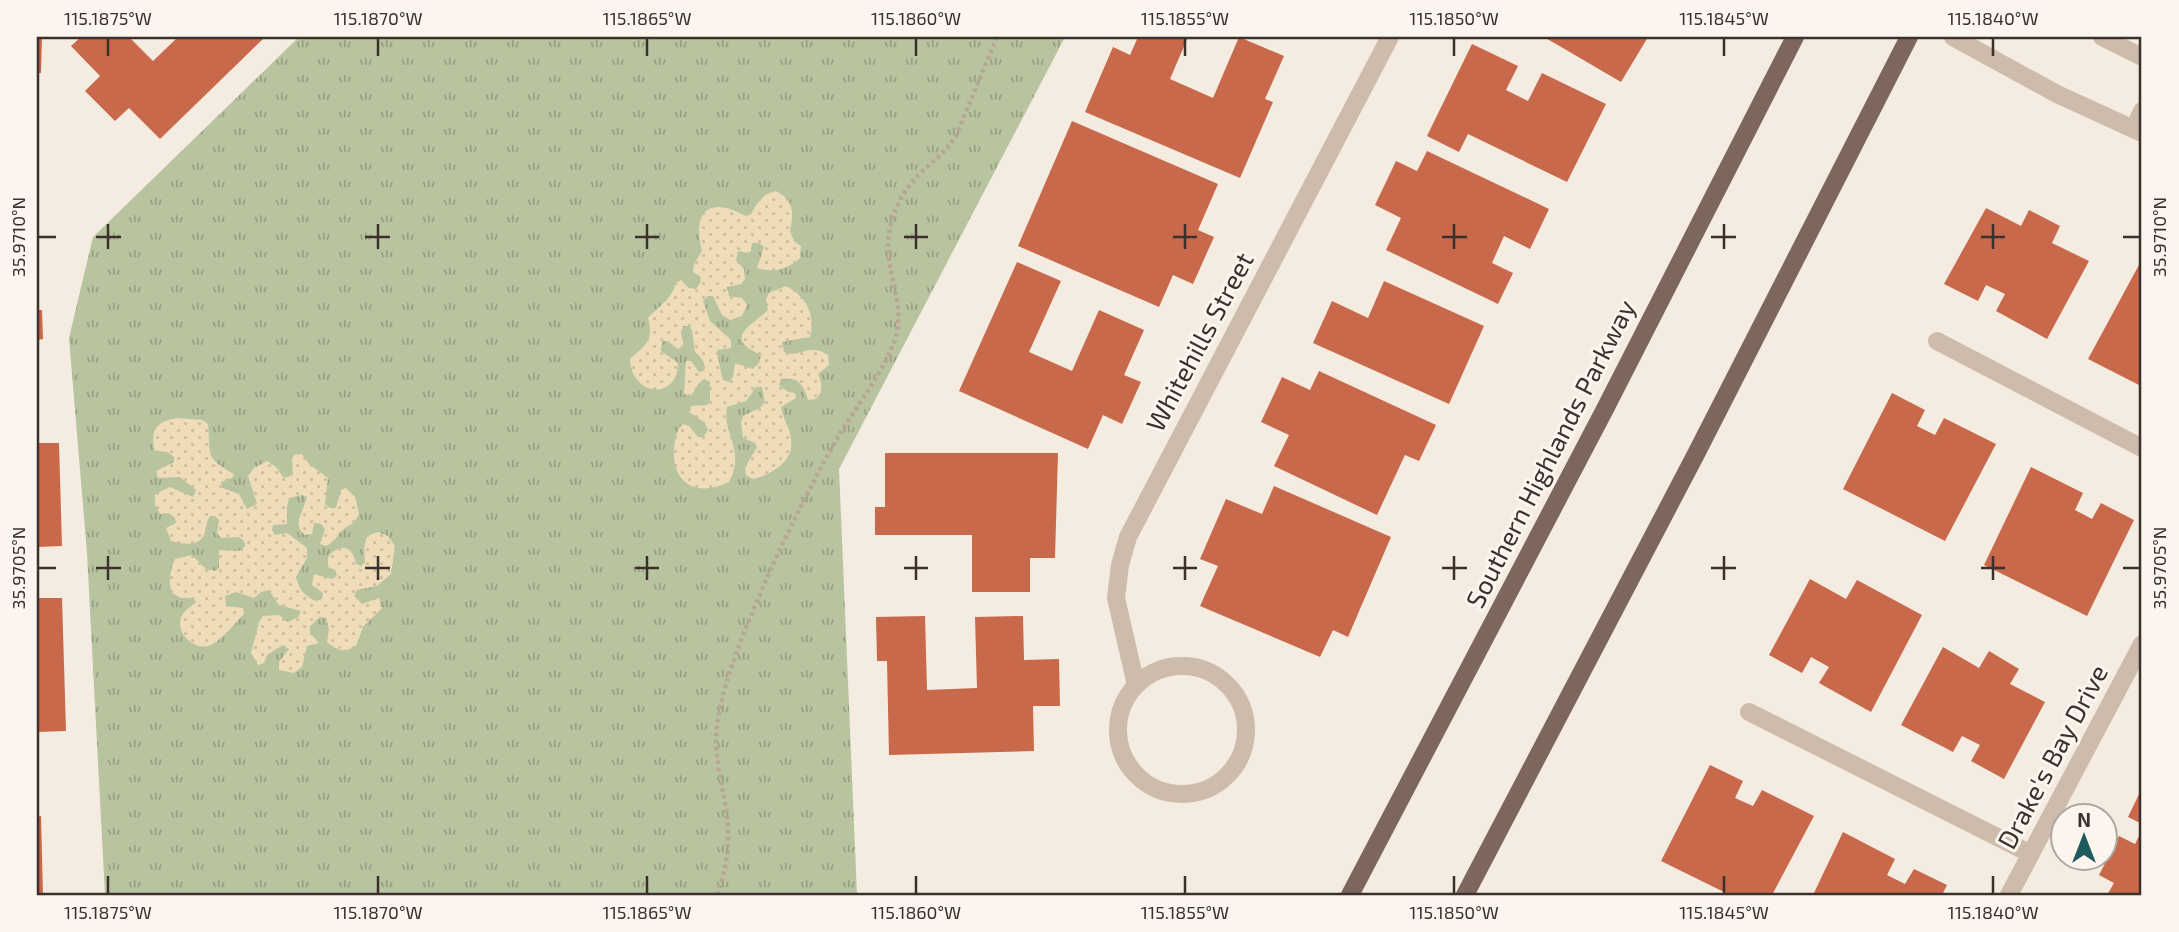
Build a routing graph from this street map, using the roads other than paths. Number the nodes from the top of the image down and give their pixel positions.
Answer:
1 (1390, 37) edge
2 (1795, 37) edge
3 (1909, 37) edge
4 (1953, 37) edge
5 (2102, 37) edge
6 (2142, 57) edge
7 (2142, 111) edge
8 (2138, 131) edge
9 (1937, 341) dead end
10 (2142, 448) edge
11 (2142, 644) edge
12 (1136, 685) junction
13 (1749, 712) dead end
14 (2031, 854) junction
15 (1350, 895) edge
16 (1465, 895) edge
17 (2009, 895) edge

1 - 12 street, Whitehills Street
2 - 15 main road, Southern Highlands Parkway
3 - 16 main road
4 - 8 street
5 - 6 street
7 - 8 street
9 - 10 street
11 - 14 street, Drake's Bay Drive
12 - 12 street
13 - 14 street
14 - 17 street, Drake's Bay Drive

